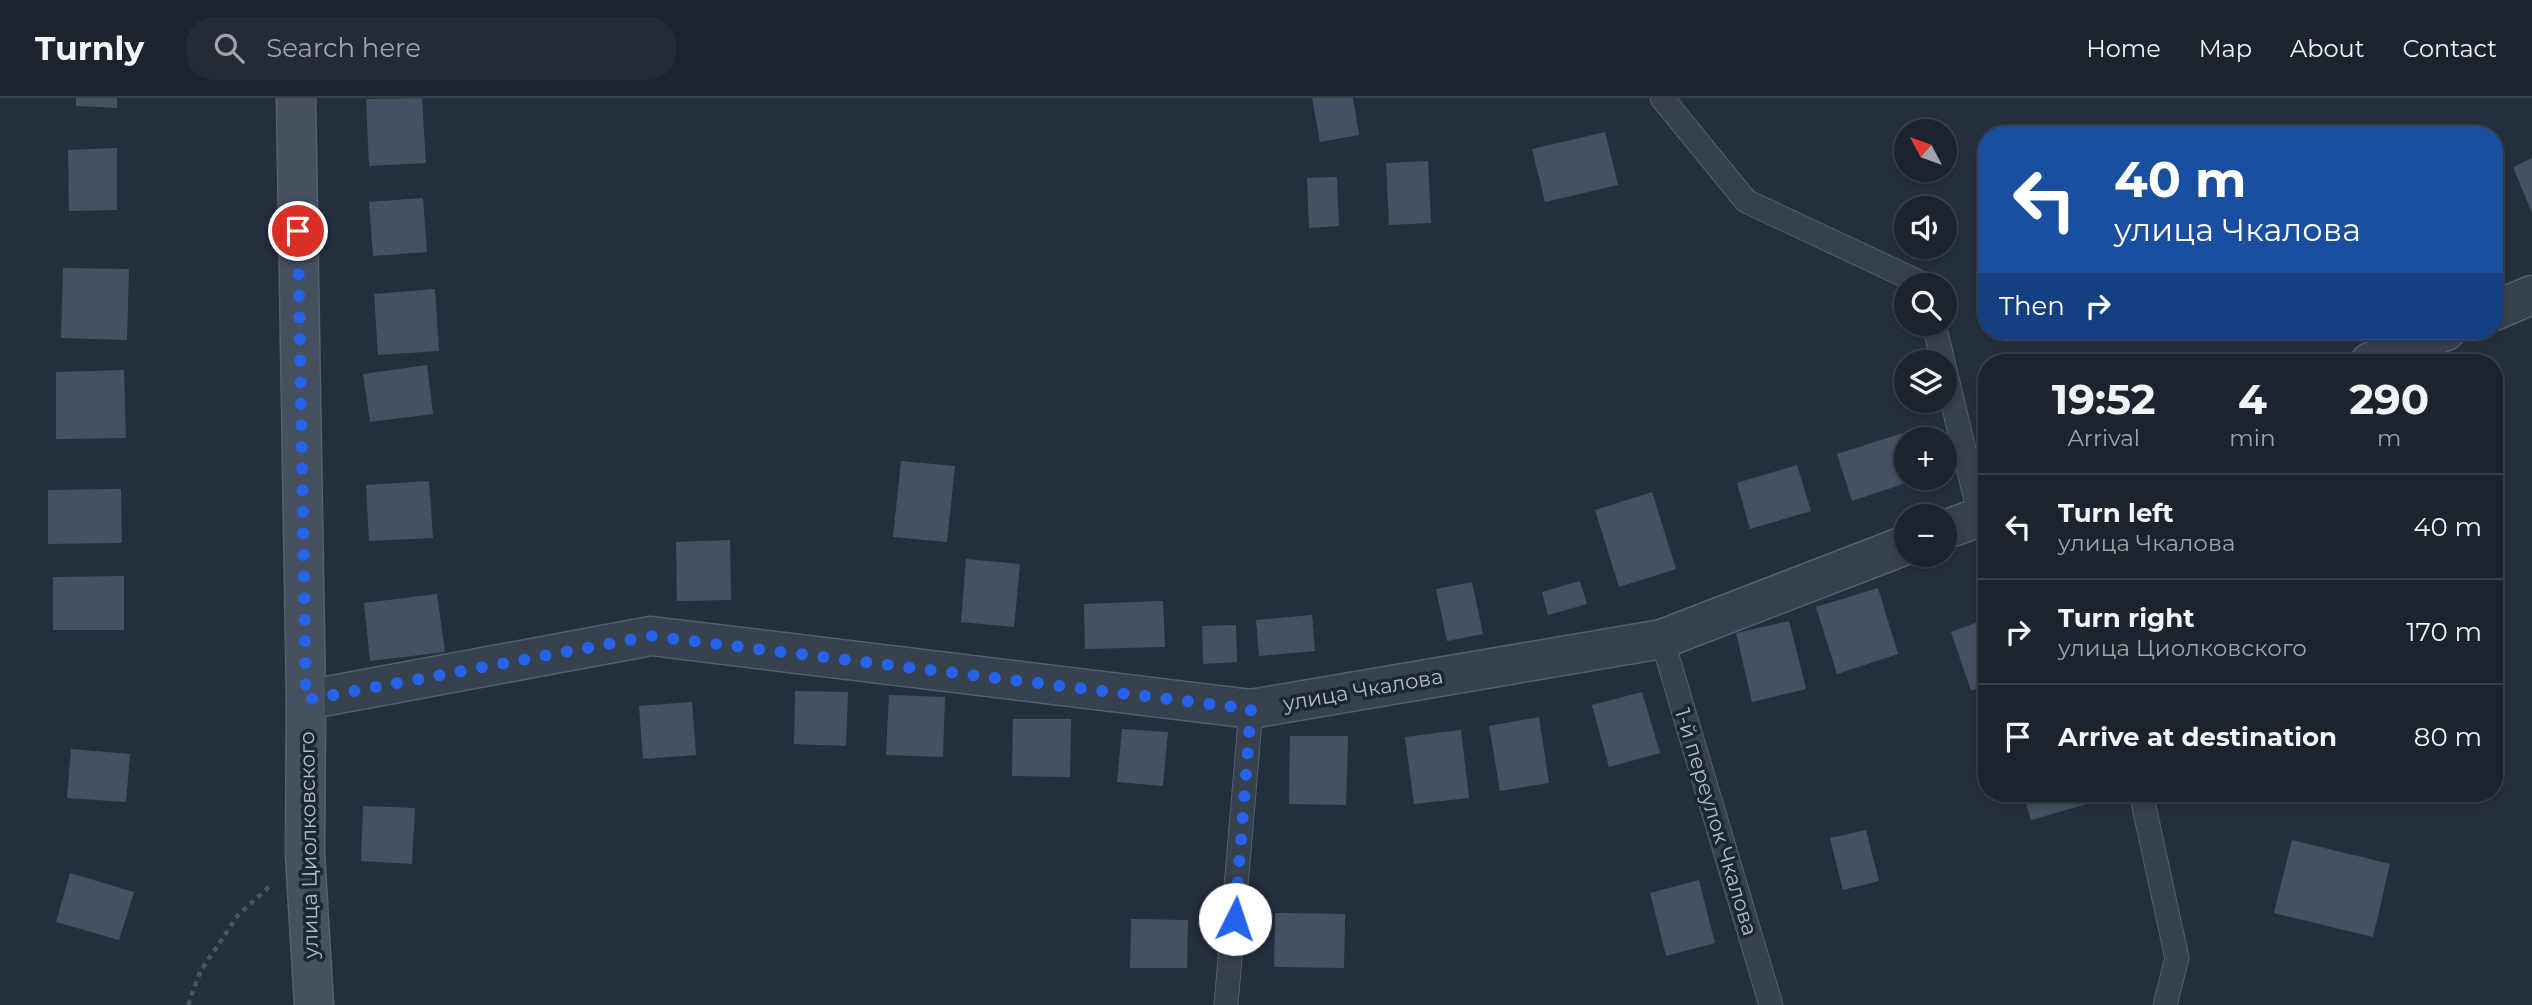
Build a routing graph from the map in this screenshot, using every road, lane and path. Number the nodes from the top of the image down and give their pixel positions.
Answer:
1 (296, 98) edge
2 (1662, 98) edge
3 (1899, 273) edge
4 (2532, 295) edge
5 (2503, 307) edge
6 (2424, 340) edge
7 (2390, 354) edge
8 (1957, 413) edge
9 (1978, 497) edge
10 (1978, 518) edge
11 (1957, 525) edge
12 (1894, 550) edge
13 (1662, 639) junction
14 (306, 700) junction
15 (1251, 709) junction
16 (2143, 802) edge
17 (306, 854) junction
18 (188, 1005) edge
19 (314, 1005) edge
20 (1226, 1005) edge
21 (1771, 1005) edge
22 (2165, 1005) edge

1 - 14 main road, улица Циолковского
2 - 3 lane
4 - 5 street
6 - 7 street
8 - 9 lane
10 - 11 street
12 - 13 street, улица Чкалова
13 - 15 street, улица Чкалова
13 - 21 lane, 1-й переулок Чкалова
14 - 15 street, улица Чкалова
14 - 17 main road, улица Циолковского
15 - 20 lane
16 - 22 lane
17 - 18 path
17 - 19 main road, улица Циолковского

